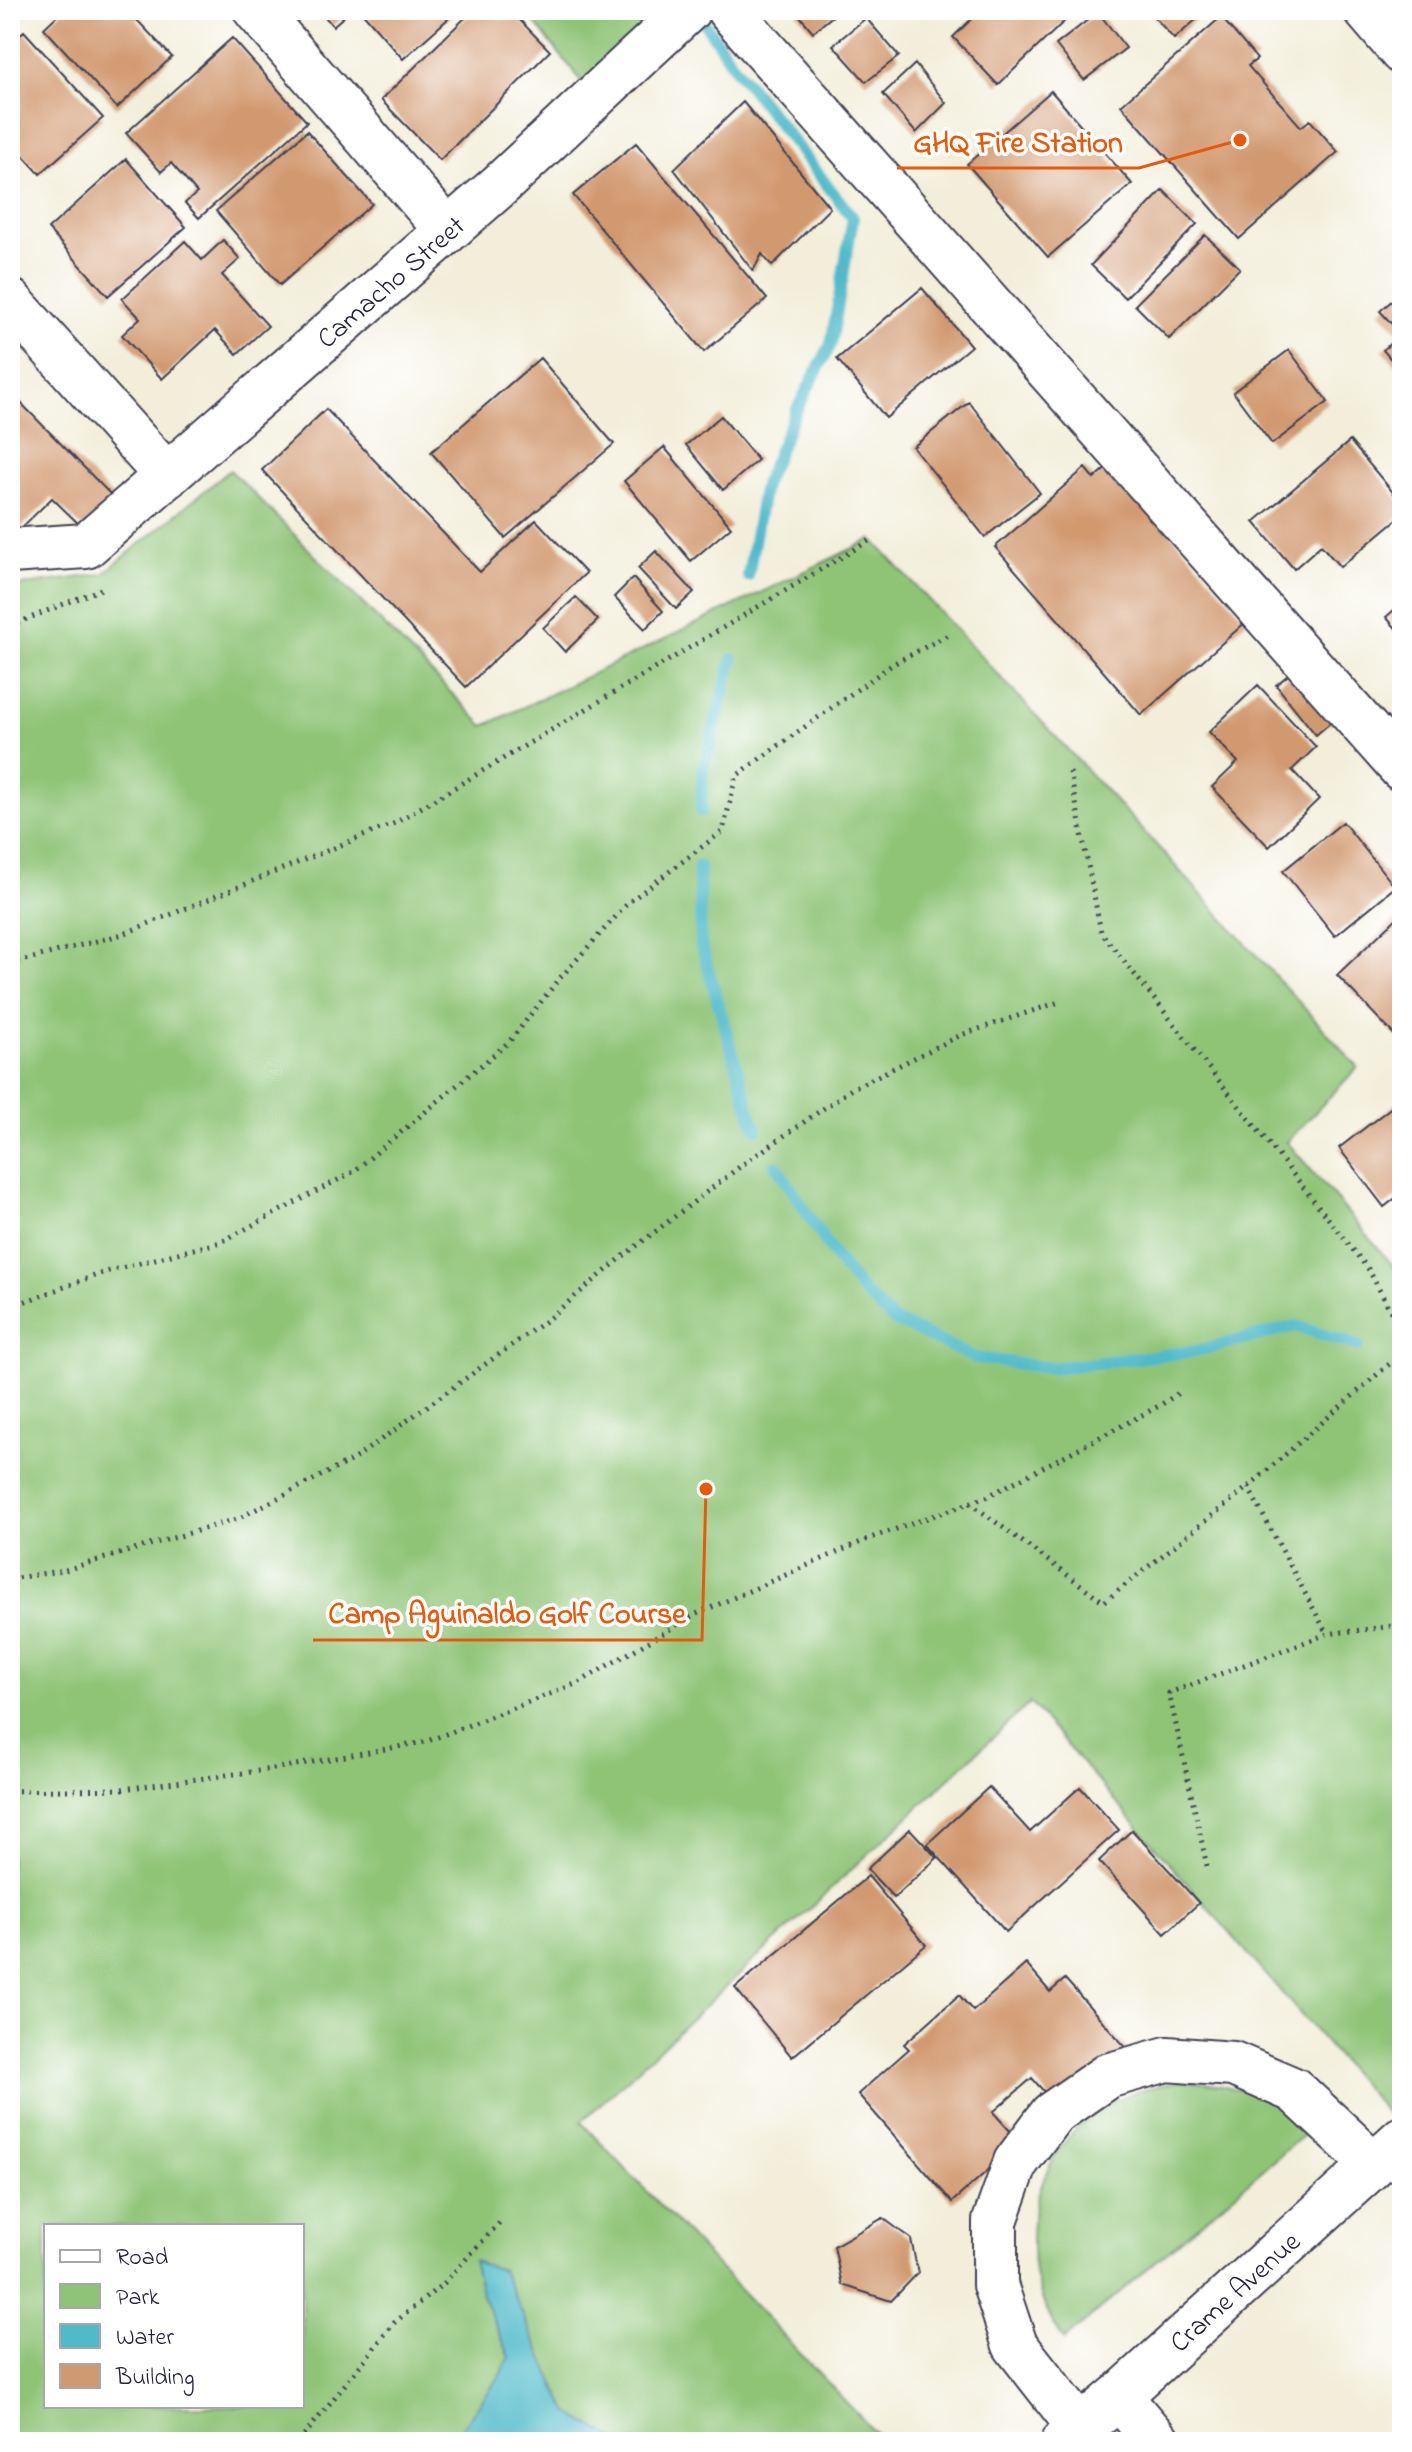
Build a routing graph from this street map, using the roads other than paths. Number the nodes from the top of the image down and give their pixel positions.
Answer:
1 (256, 10) edge
2 (729, 10) edge
3 (1366, 10) edge
4 (685, 12) edge
5 (1402, 52) edge
6 (447, 230) junction
7 (10, 301) edge
8 (167, 476) junction
9 (10, 551) edge
10 (1402, 769) edge
11 (1388, 2152) edge
12 (1119, 2396) junction
13 (1072, 2435) edge
14 (1158, 2442) edge

1 - 6 street
2 - 10 street
3 - 5 street
4 - 6 street, Camacho Street
6 - 8 street, Camacho Street
7 - 8 street
8 - 9 street, Camacho Street
11 - 12 street, Crame Avenue
11 - 13 street
12 - 13 street, Crame Avenue
12 - 14 street

